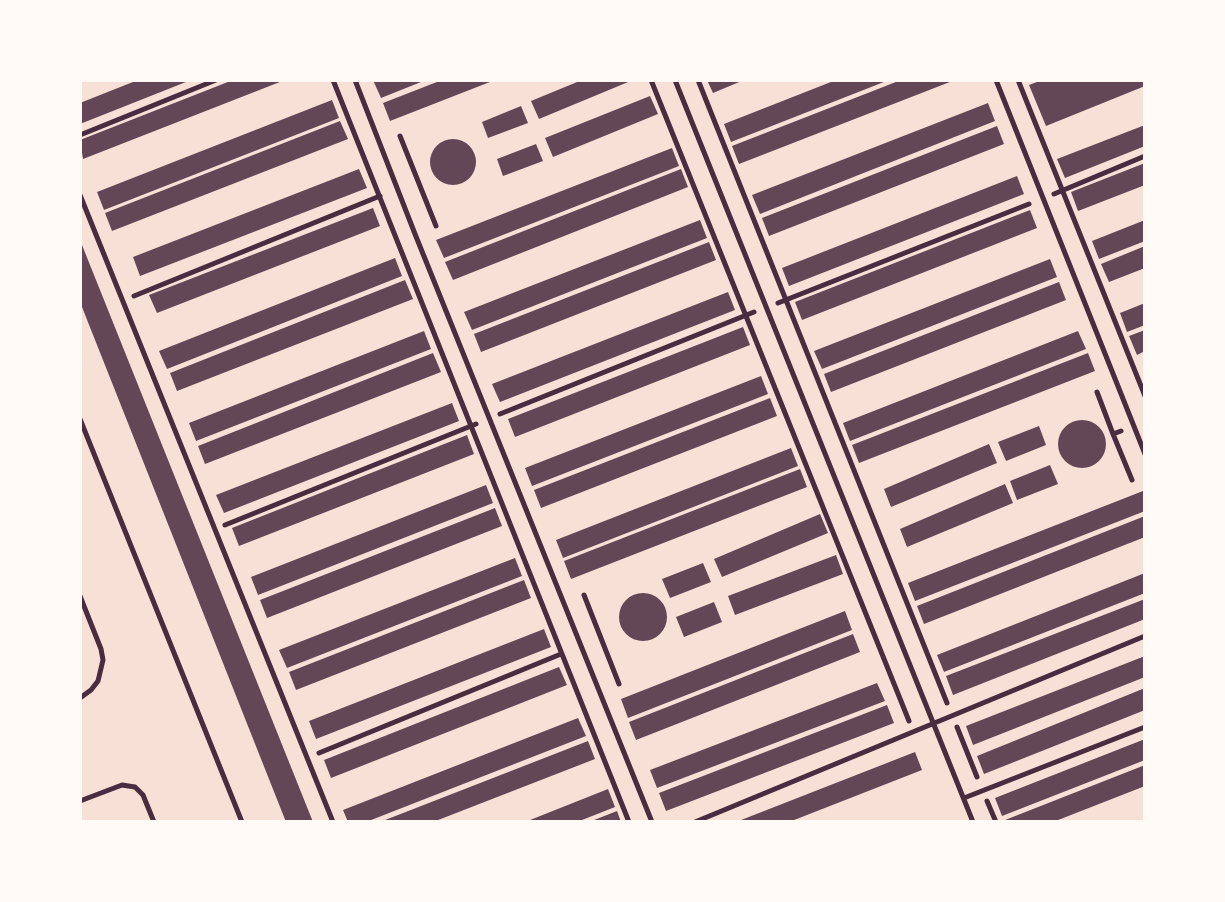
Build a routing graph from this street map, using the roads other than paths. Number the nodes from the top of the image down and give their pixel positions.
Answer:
1 (355, 80) edge
2 (675, 80) edge
3 (996, 80) edge
4 (80, 195) edge
5 (80, 419) edge
6 (1145, 454) edge
7 (80, 596) edge
8 (1145, 636) edge
9 (80, 698) edge
10 (935, 724) junction
11 (1145, 727) edge
12 (964, 798) junction
13 (80, 801) edge
14 (154, 822) edge
15 (242, 822) edge
16 (333, 822) edge
17 (652, 822) edge
18 (695, 822) edge
19 (973, 822) edge

1 - 17 lane
2 - 10 lane
3 - 6 lane
4 - 16 lane
5 - 15 lane
7 - 9 lane
8 - 10 lane
10 - 12 lane
10 - 18 lane
11 - 12 lane
12 - 19 lane
13 - 14 lane

